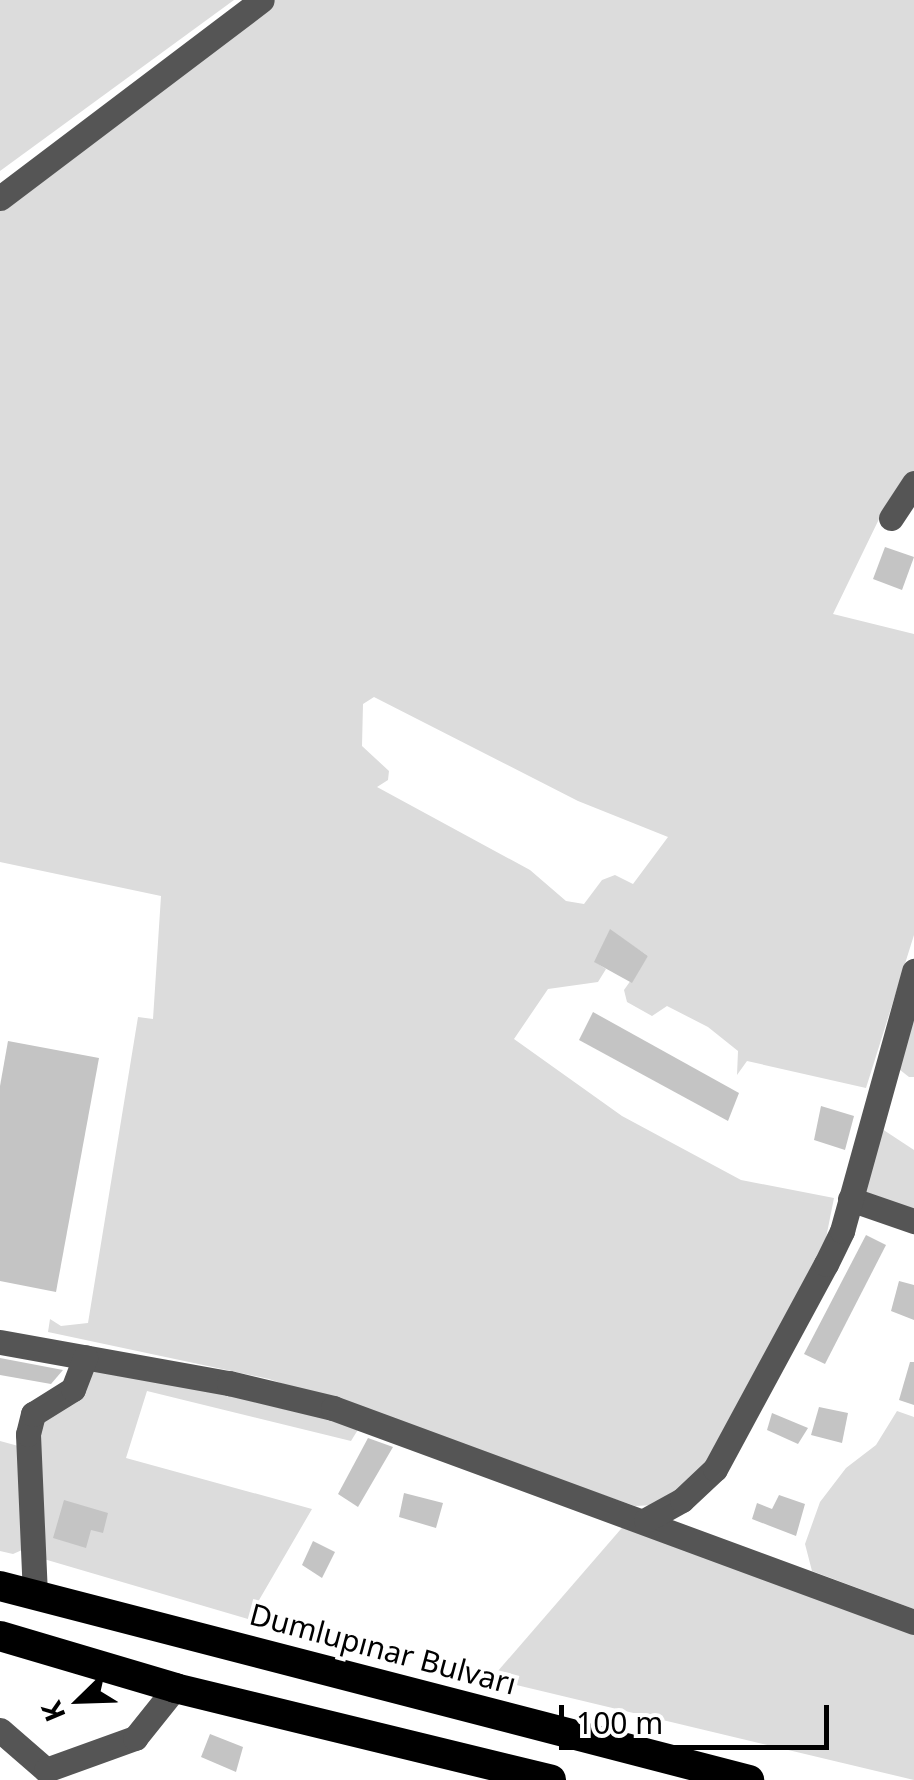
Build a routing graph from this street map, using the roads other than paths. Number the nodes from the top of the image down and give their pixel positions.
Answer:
1 (262, 0) edge
2 (0, 198) edge
3 (914, 483) edge
4 (891, 518) dead end
5 (914, 971) edge
6 (850, 1199) junction
7 (914, 1222) edge
8 (0, 1342) edge
9 (85, 1357) junction
10 (646, 1520) junction
11 (0, 1586) edge
12 (35, 1595) junction
13 (914, 1622) edge
14 (0, 1636) edge
15 (175, 1688) junction
16 (0, 1730) edge
17 (551, 1780) edge
18 (749, 1780) edge

1 - 2 street
3 - 4 street
5 - 6 street
6 - 7 street
6 - 10 street
8 - 9 street
9 - 10 street
9 - 12 street
10 - 13 street
11 - 12 highway, Dumlupınar Bulvarı
12 - 18 highway, Dumlupınar Bulvarı
14 - 15 highway
15 - 16 street
15 - 17 highway

